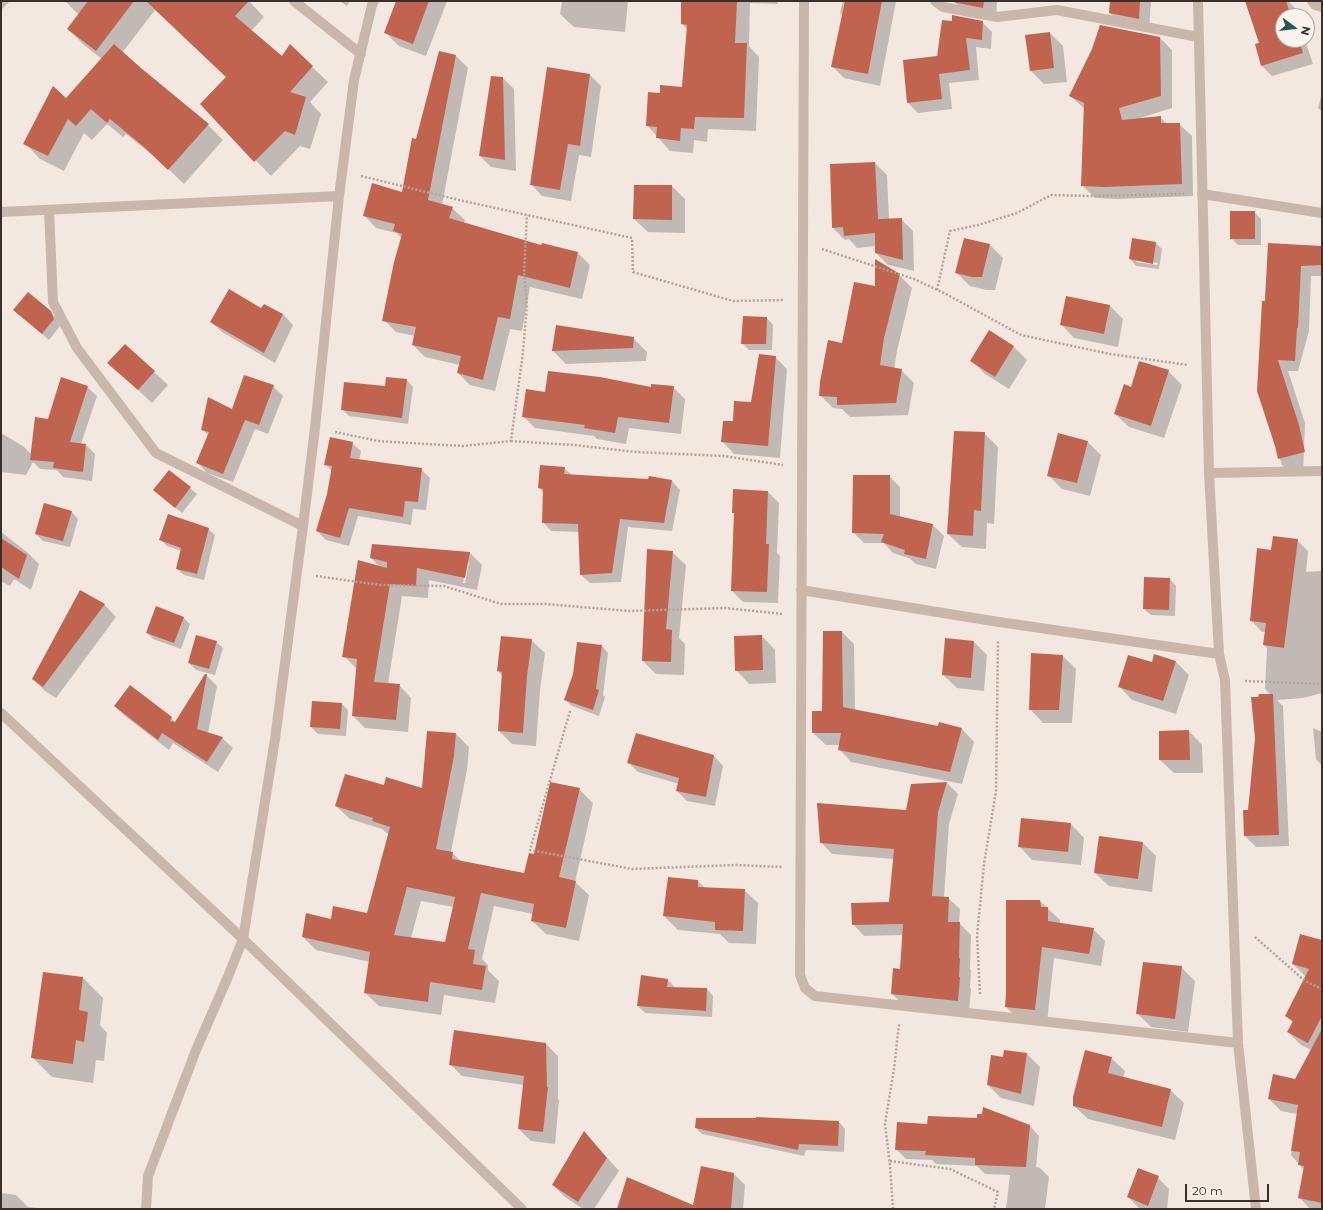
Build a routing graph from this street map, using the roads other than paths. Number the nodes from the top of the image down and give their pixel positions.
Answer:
1 (294, 1) edge
2 (374, 1) edge
3 (804, 1) edge
4 (935, 1) edge
5 (1198, 1) edge
6 (1312, 1) edge
7 (1322, 7) edge
8 (1198, 37) junction
9 (360, 54) junction
10 (1202, 194) junction
11 (339, 196) junction
12 (49, 210) junction
13 (1, 212) edge
14 (1322, 213) edge
15 (1322, 471) edge
16 (1209, 473) junction
17 (303, 526) junction
18 (801, 590) junction
19 (1219, 654) junction
20 (1, 713) edge
21 (243, 939) junction
22 (1238, 1043) junction
23 (146, 1209) edge
24 (522, 1209) edge
25 (1256, 1209) edge

1 - 9 street
2 - 9 street
3 - 18 street
4 - 8 street
5 - 8 street
6 - 7 street
8 - 10 street
9 - 11 street
10 - 14 street
10 - 16 street
11 - 12 street
11 - 17 street
12 - 13 street
12 - 17 street
15 - 16 street
16 - 19 street
17 - 21 street
18 - 19 street
18 - 22 street
19 - 22 street
20 - 21 street
21 - 23 street
21 - 24 street
22 - 25 street

